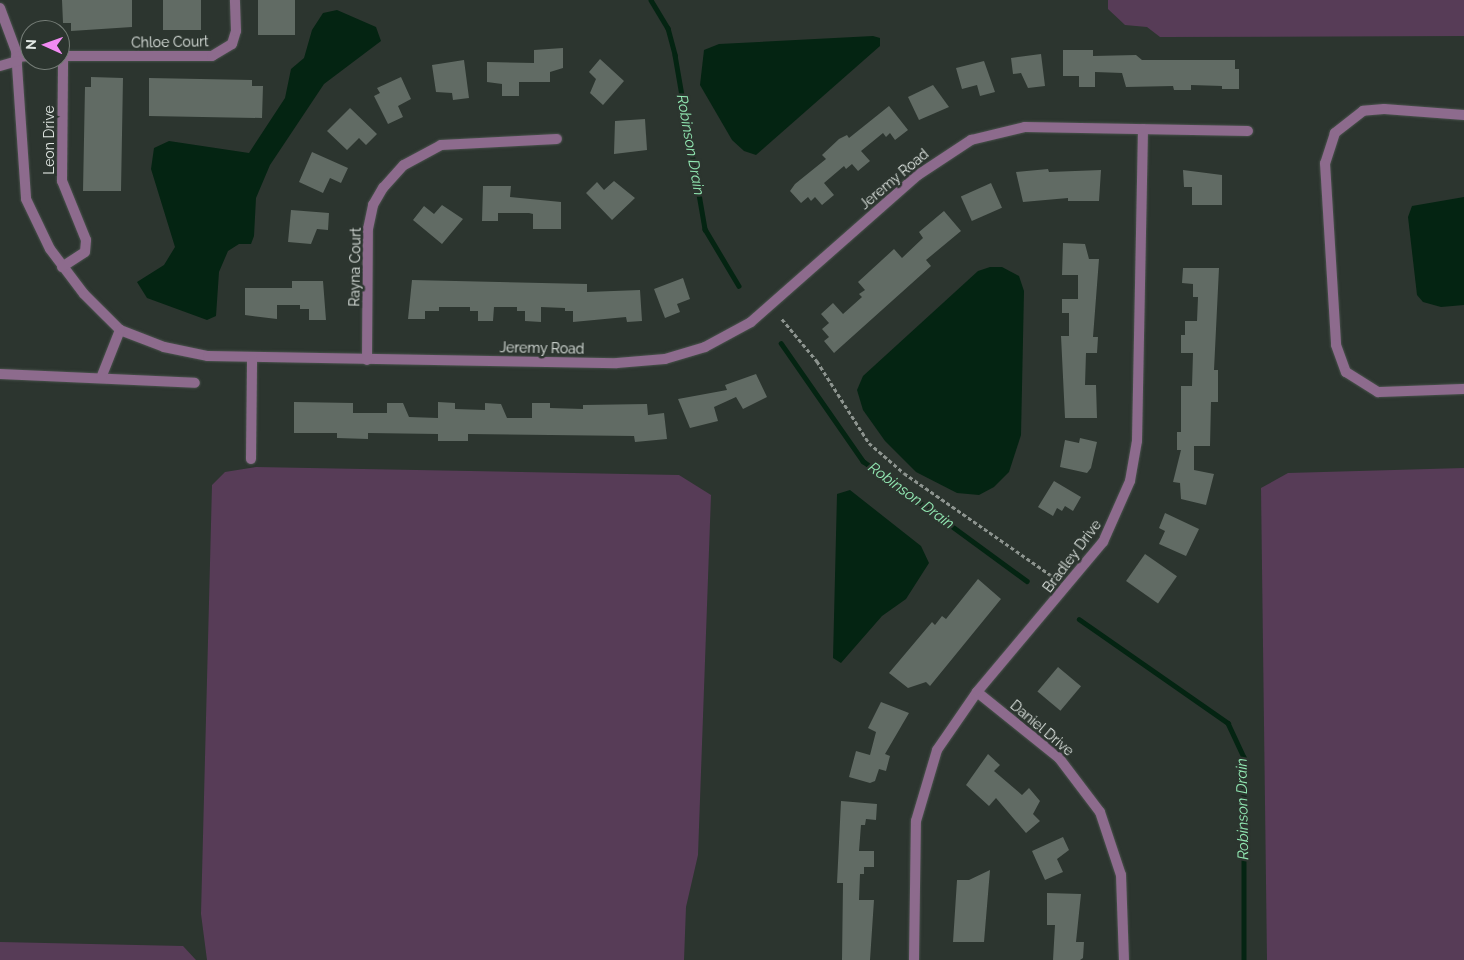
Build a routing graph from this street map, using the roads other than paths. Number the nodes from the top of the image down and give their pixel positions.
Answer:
1 (236, 0) edge
2 (0, 8) edge
3 (70, 56) edge
4 (20, 58) edge
5 (17, 59) junction
6 (0, 66) edge
7 (62, 70) edge
8 (1464, 115) edge
9 (1142, 129) junction
10 (1248, 131) dead end
11 (557, 139) dead end
12 (62, 267) junction
13 (120, 330) junction
14 (252, 359) junction
15 (367, 360) junction
16 (0, 374) edge
17 (101, 378) junction
18 (195, 383) dead end
19 (1464, 389) edge
20 (251, 459) dead end
21 (977, 692) junction
22 (914, 960) edge
23 (1124, 960) edge

1 - 3 street, Chloe Court
2 - 5 street, Jeremy Road
4 - 5 street
5 - 6 street
5 - 12 street, Jeremy Road
7 - 12 street, Leon Drive
8 - 19 street
9 - 10 street, Jeremy Road
9 - 15 street, Jeremy Road
9 - 21 street, Bradley Drive
11 - 15 street, Rayna Court
12 - 13 street, Jeremy Road
13 - 14 street, Jeremy Road
13 - 17 street
14 - 15 street, Jeremy Road
14 - 20 street
16 - 17 street
17 - 18 street
21 - 22 street, Bradley Drive
21 - 23 street, Daniel Drive

